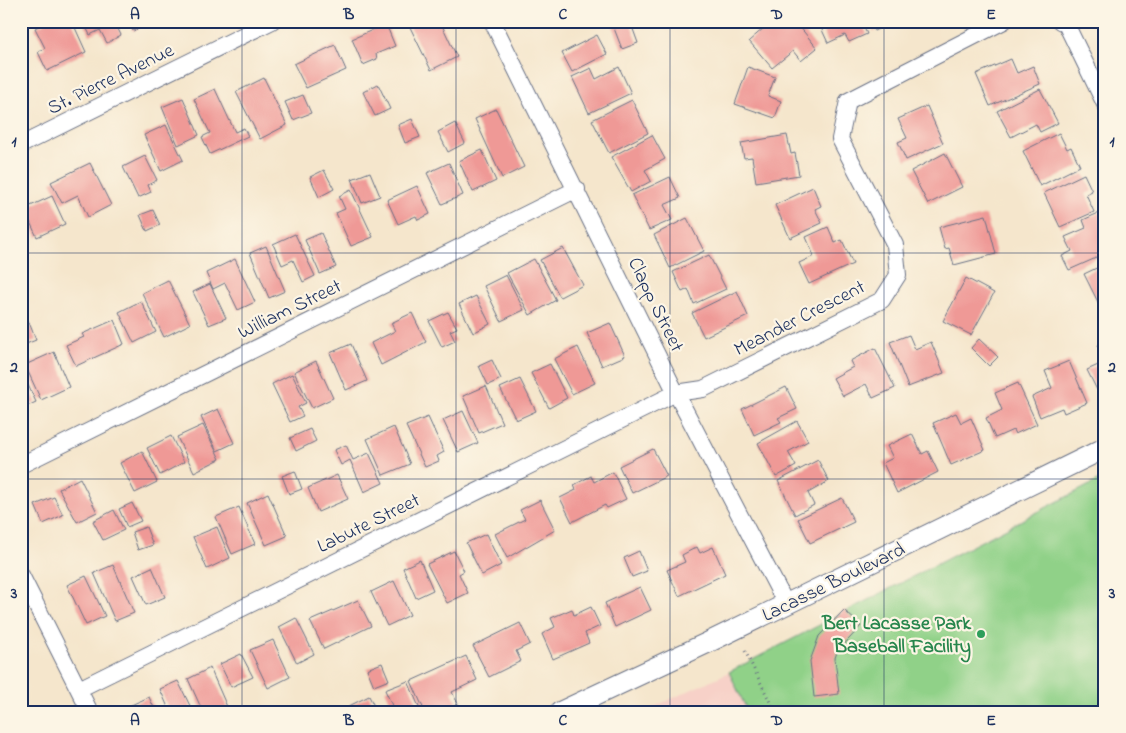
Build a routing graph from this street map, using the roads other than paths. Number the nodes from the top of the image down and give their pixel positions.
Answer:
1 (272, 21) edge
2 (492, 21) edge
3 (1004, 21) edge
4 (1060, 21) edge
5 (1105, 104) edge
6 (21, 145) edge
7 (576, 189) junction
8 (676, 392) junction
9 (1105, 448) edge
10 (21, 465) edge
11 (21, 575) edge
12 (786, 604) junction
13 (79, 689) junction
14 (90, 712) edge
15 (560, 712) edge

1 - 6 street, St. Pierre Avenue
2 - 7 street, Clapp Street
3 - 8 street, Meander Crescent
4 - 5 street
7 - 8 street, Clapp Street
7 - 10 street, William Street
8 - 12 street, Clapp Street
8 - 13 street, Labute Street
9 - 12 street, Lacasse Boulevard
11 - 13 street
12 - 15 street, Lacasse Boulevard
13 - 14 street

